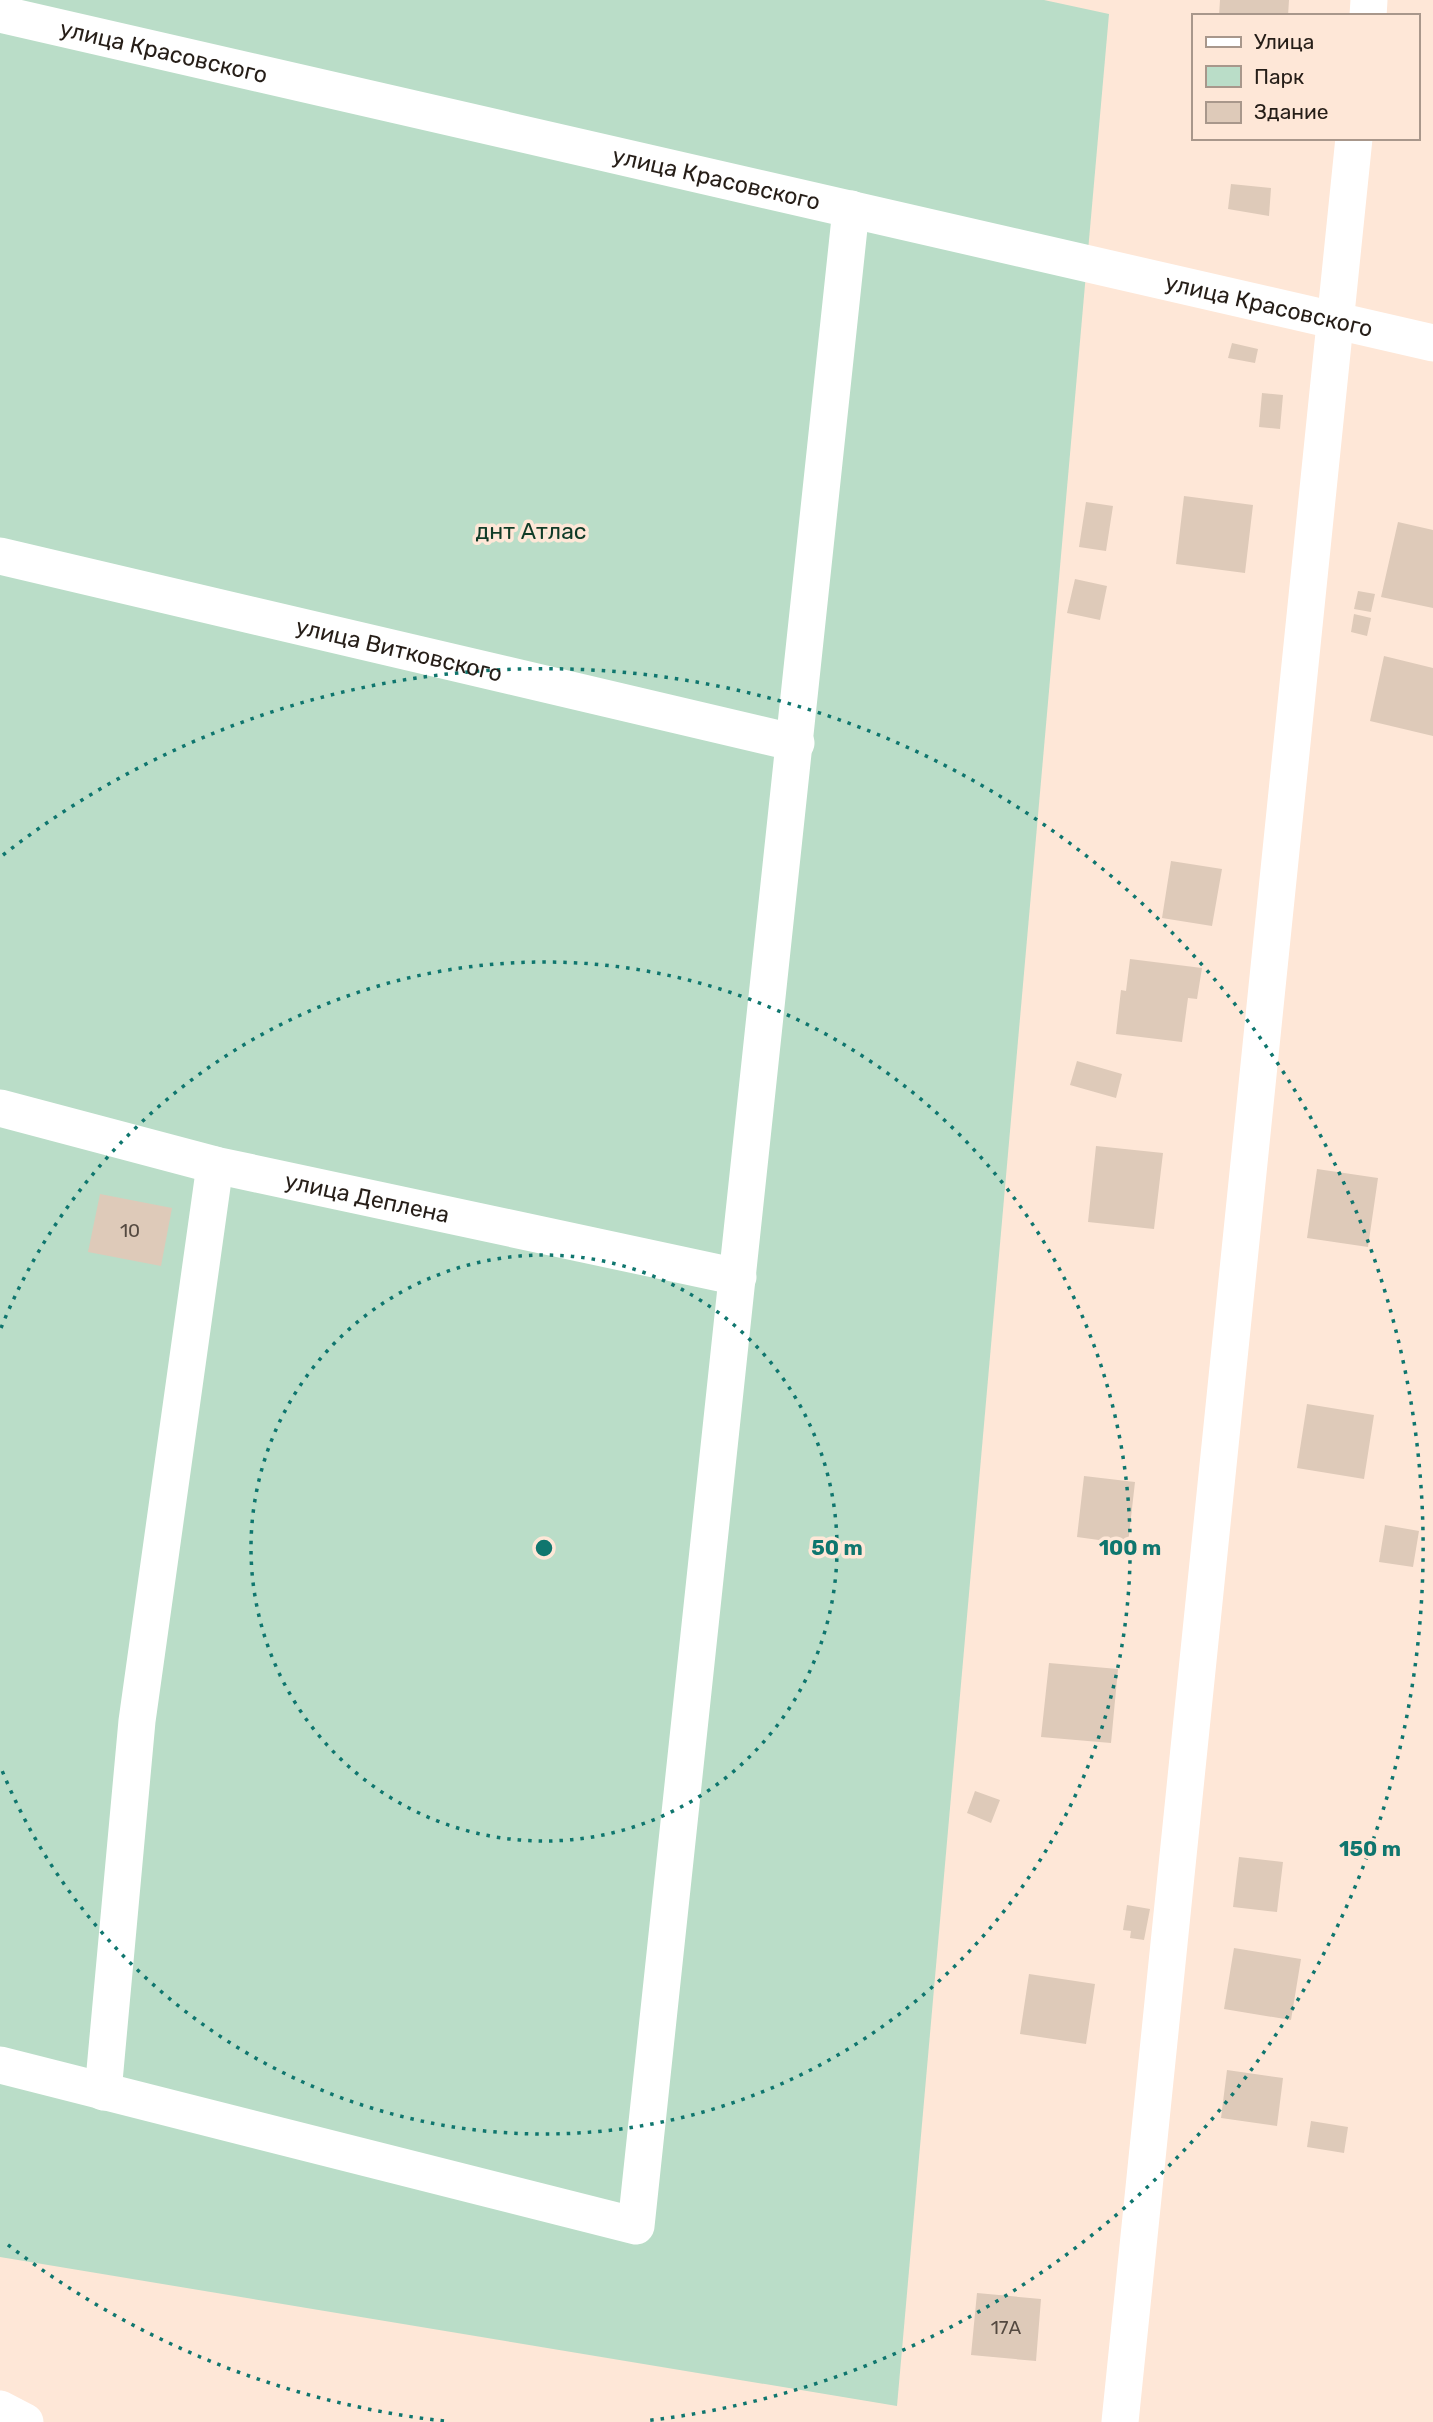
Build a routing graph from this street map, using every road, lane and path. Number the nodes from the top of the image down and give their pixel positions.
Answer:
1 (0, 14) edge
2 (1354, 140) edge
3 (851, 209) junction
4 (1334, 320) junction
5 (1433, 343) edge
6 (0, 556) edge
7 (796, 743) junction
8 (0, 1108) edge
9 (215, 1165) junction
10 (738, 1277) junction
11 (0, 2066) edge
12 (103, 2092) junction
13 (0, 2409) edge
14 (25, 2422) edge
15 (1120, 2422) edge

1 - 3 street, улица Красовского
2 - 4 street
3 - 4 street, улица Красовского
3 - 7 street
4 - 5 street, улица Красовского
4 - 15 street
6 - 7 street, улица Витковского
7 - 10 street
8 - 9 street, улица Деплена
9 - 10 street, улица Деплена
9 - 12 street
10 - 12 street
11 - 12 street
13 - 14 street

